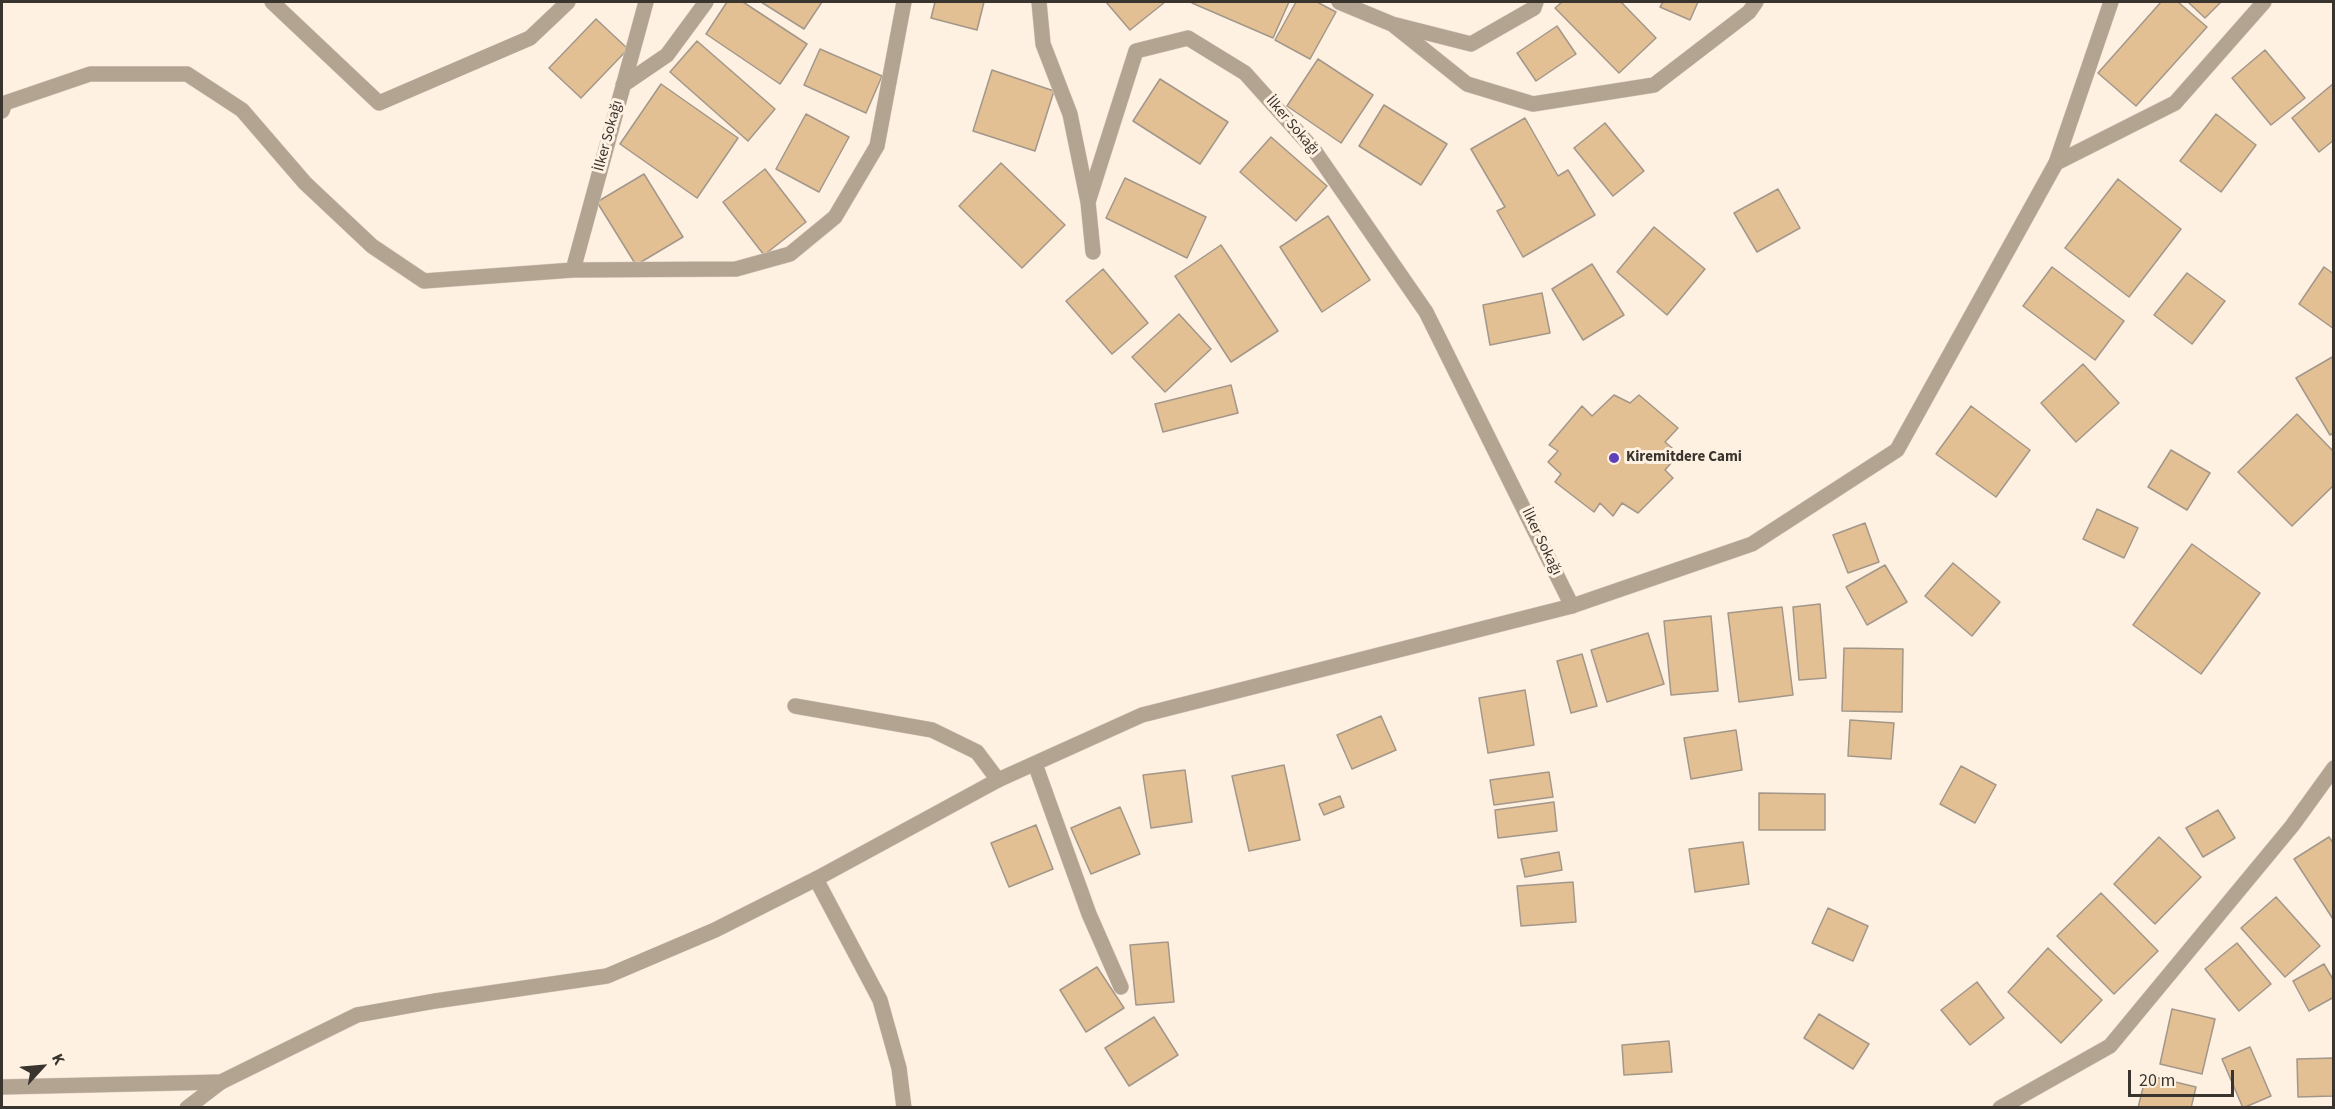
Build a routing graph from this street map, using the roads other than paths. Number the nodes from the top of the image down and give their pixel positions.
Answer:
1 (272, 2) edge
2 (568, 2) edge
3 (646, 2) edge
4 (706, 2) edge
5 (904, 2) edge
6 (1039, 2) edge
7 (1339, 2) edge
8 (1536, 2) edge
9 (1756, 2) edge
10 (2111, 2) edge
11 (2264, 2) edge
12 (1392, 24) junction
13 (623, 85) junction
14 (2, 111) edge
15 (2056, 163) junction
16 (1088, 202) junction
17 (1093, 252) dead end
18 (573, 270) junction
19 (1572, 606) junction
20 (795, 706) dead end
21 (1035, 764) junction
22 (2334, 768) edge
23 (998, 780) junction
24 (816, 879) junction
25 (1121, 987) dead end
26 (222, 1082) junction
27 (2, 1087) edge
28 (187, 1107) edge
29 (904, 1107) edge
30 (2000, 1107) edge

1 - 2 street
3 - 13 street, İlker Sokağı
4 - 13 street
5 - 18 street
6 - 16 street
7 - 12 street
8 - 12 street
9 - 12 street
10 - 15 street
11 - 15 street
13 - 18 street, İlker Sokağı
14 - 18 street
15 - 19 street
16 - 17 street
16 - 19 street, İlker Sokağı
19 - 21 street
20 - 23 street
21 - 23 street
21 - 25 street
22 - 30 street
23 - 24 street
24 - 26 street
24 - 29 street
26 - 27 street
26 - 28 street

